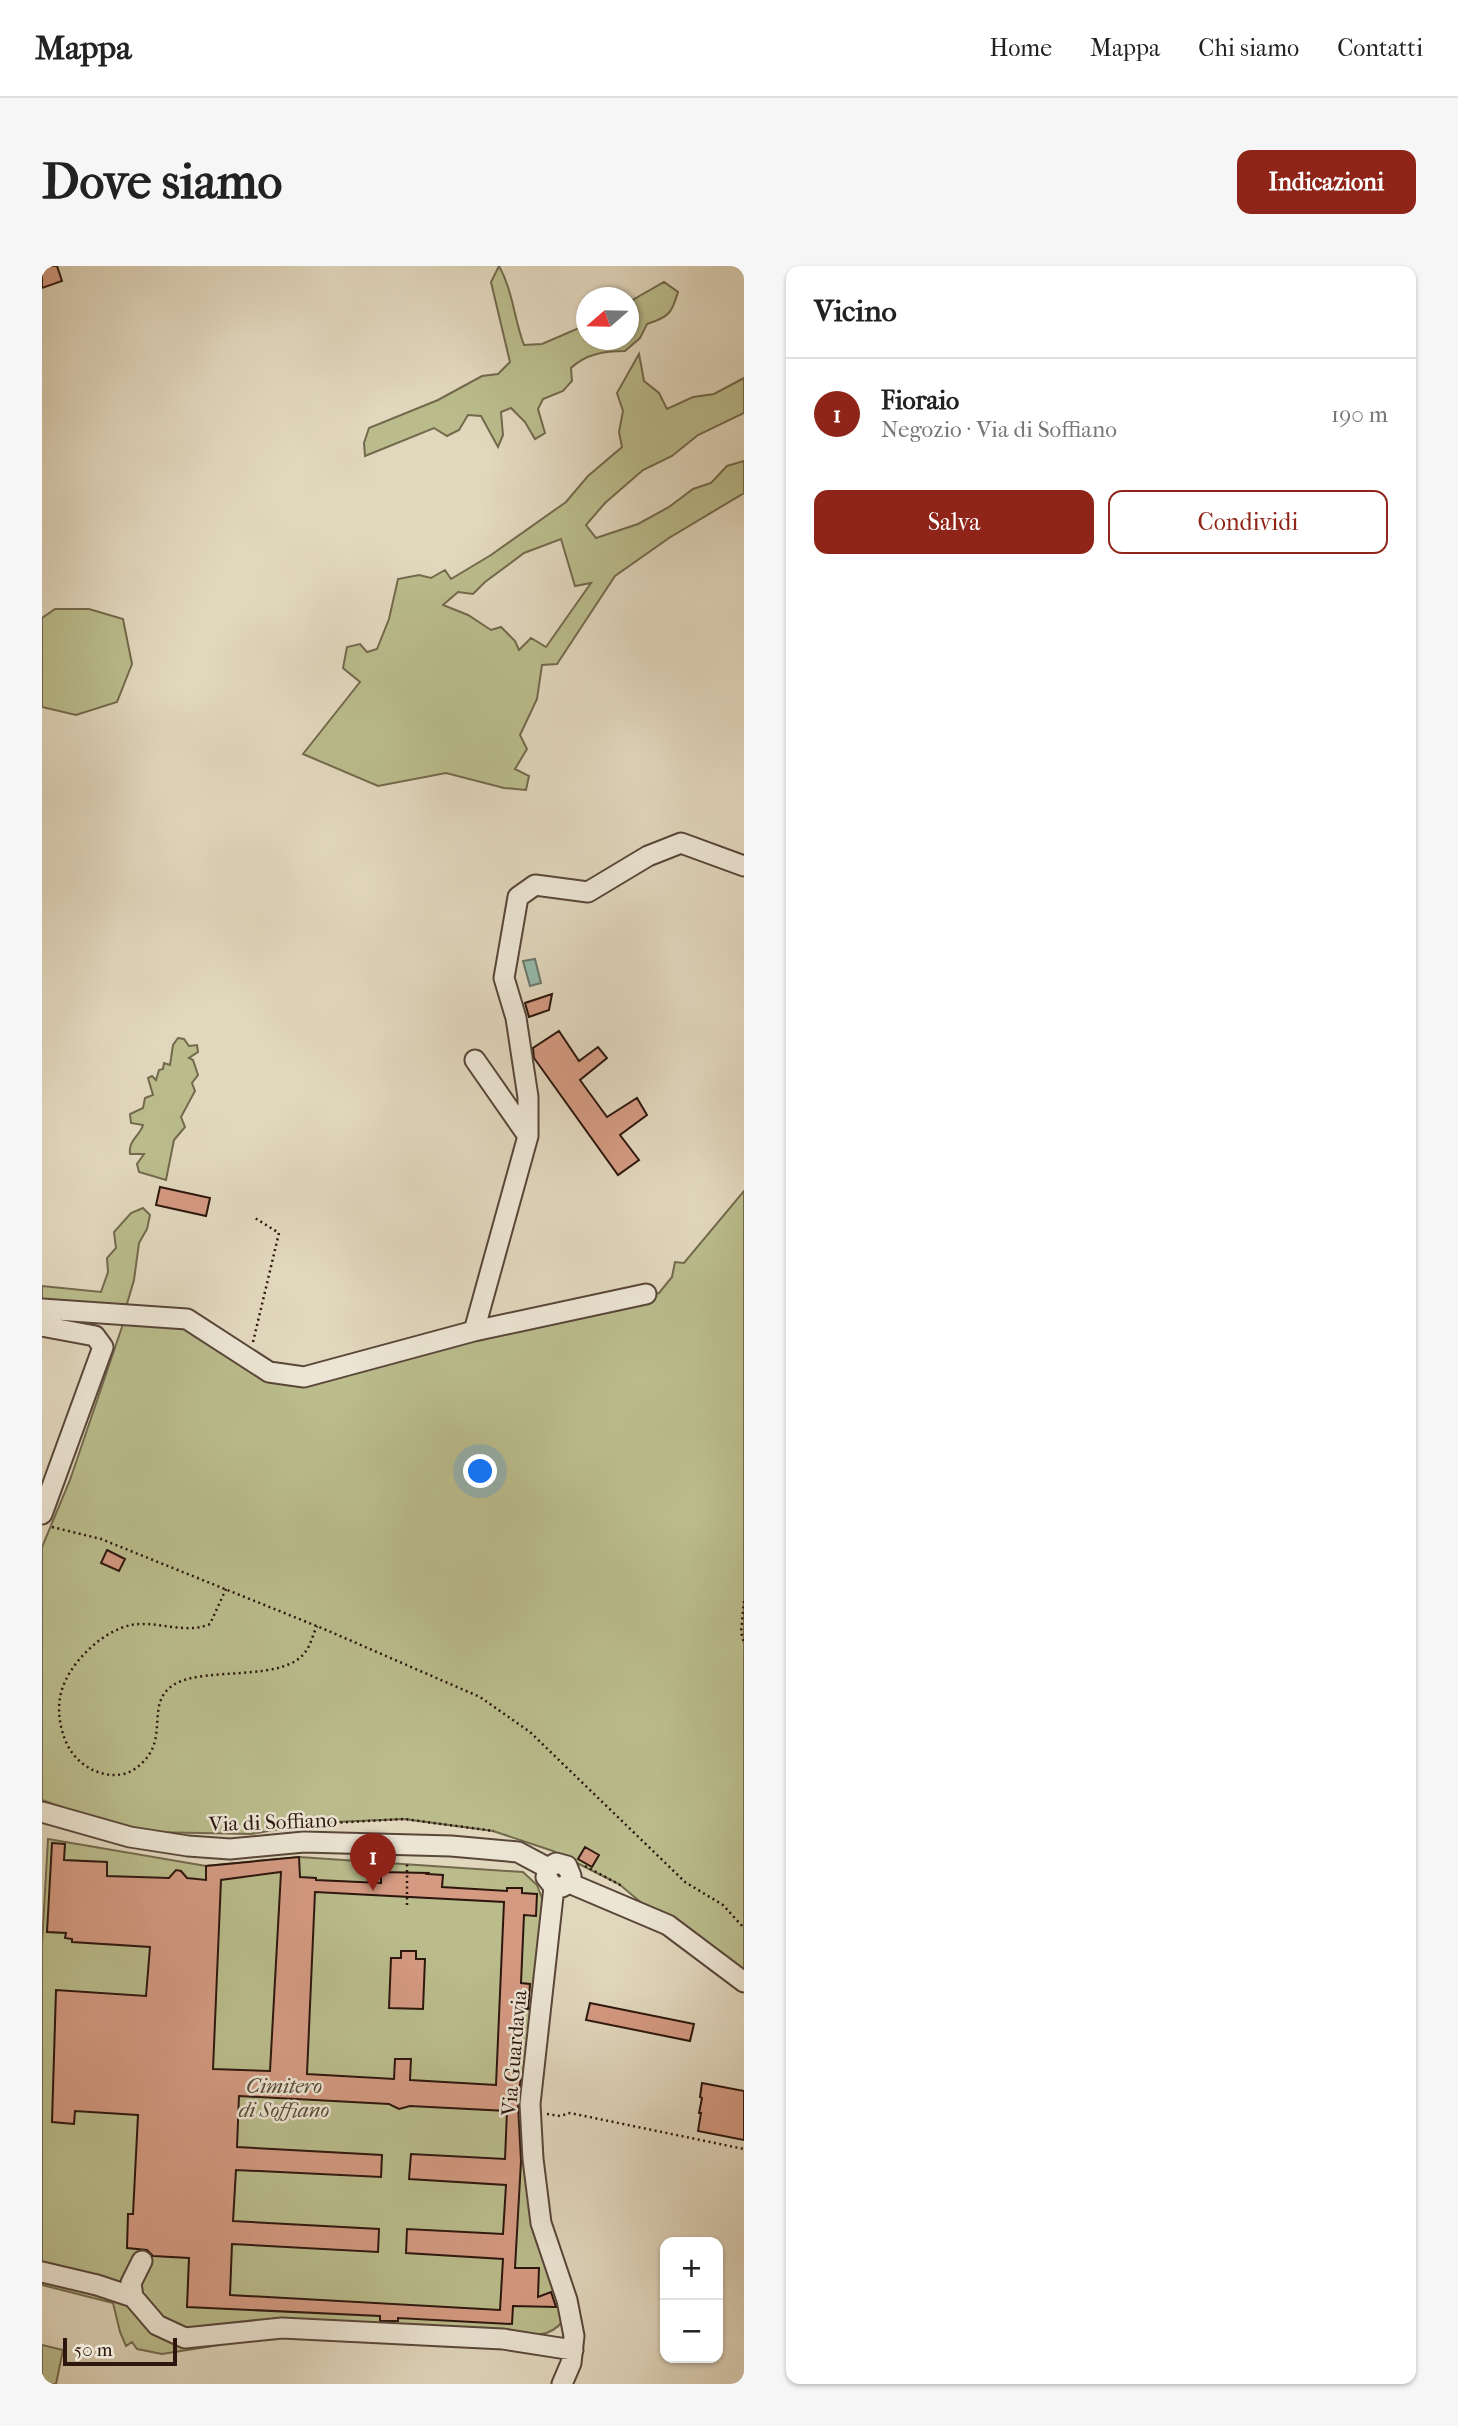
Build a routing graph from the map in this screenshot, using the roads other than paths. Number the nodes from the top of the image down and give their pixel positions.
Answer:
1 (744, 866) edge
2 (475, 1060) dead end
3 (528, 1136) junction
4 (646, 1294) dead end
5 (42, 1309) edge
6 (42, 1326) edge
7 (474, 1331) junction
8 (42, 1514) edge
9 (42, 1812) edge
10 (557, 1879) junction
11 (744, 1982) edge
12 (142, 2262) dead end
13 (42, 2272) edge
14 (133, 2297) junction
15 (573, 2350) junction
16 (562, 2384) edge

1 - 3 street
2 - 3 street
3 - 7 street
4 - 7 street
5 - 7 street
6 - 8 street
9 - 10 street, Via di Soffiano
10 - 11 street, Via di Soffiano
10 - 15 street, Via Guardavia
12 - 14 street
13 - 14 street
14 - 15 street
15 - 16 street, Via Guardavia

